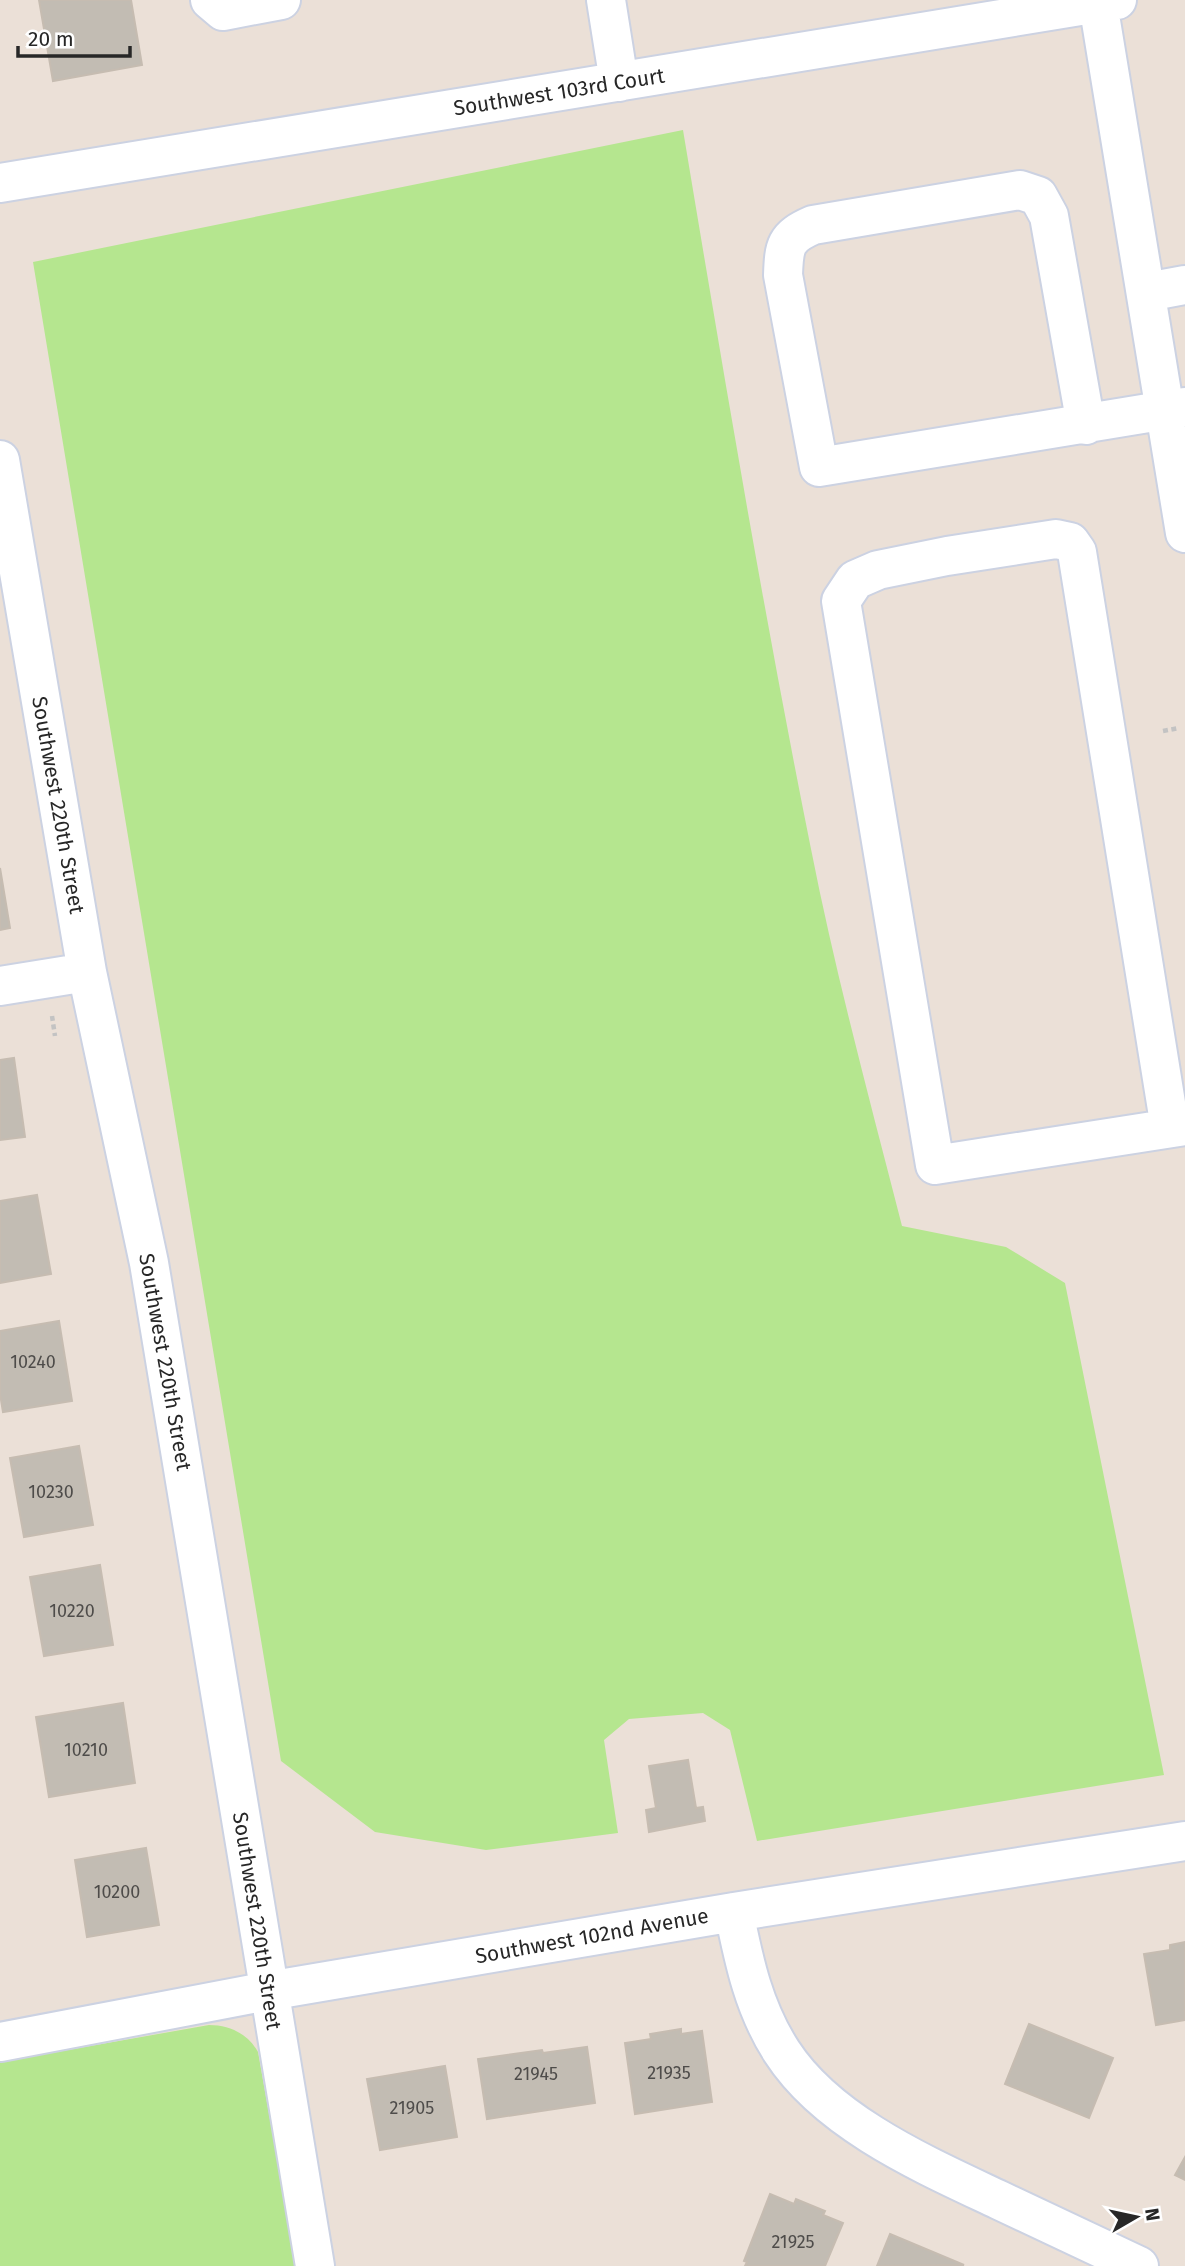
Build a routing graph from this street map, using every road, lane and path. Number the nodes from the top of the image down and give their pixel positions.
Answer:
1 (211, 0) edge
2 (281, 0) edge
3 (606, 0) edge
4 (1108, 2) edge
5 (985, 11) edge
6 (619, 82) junction
7 (0, 183) edge
8 (1185, 285) edge
9 (1147, 292) junction
10 (1175, 409) edge
11 (1086, 425) junction
12 (1, 471) edge
13 (1185, 530) edge
14 (7, 553) edge
15 (13, 622) edge
16 (1180, 728) dead end
17 (1163, 731) dead end
18 (87, 972) junction
19 (0, 986) edge
20 (50, 1004) dead end
21 (55, 1035) dead end
22 (1178, 1127) edge
23 (1185, 1841) edge
24 (734, 1912) junction
25 (268, 1992) junction
26 (0, 2042) edge
27 (315, 2266) edge
28 (1139, 2266) edge

1 - 2 street
3 - 6 street
4 - 5 street, Southwest 103rd Court
4 - 9 street
5 - 6 street, Southwest 103rd Court
6 - 7 street, Southwest 103rd Court
8 - 9 street
9 - 10 street
10 - 11 street
10 - 13 street
11 - 11 street
12 - 14 street, Southwest 220th Street
14 - 15 street, Southwest 220th Street
15 - 18 street, Southwest 220th Street
16 - 17 path
18 - 19 street
18 - 25 street, Southwest 220th Street
20 - 21 path
22 - 22 street
23 - 24 street, Southwest 102nd Avenue
24 - 25 street, Southwest 102nd Avenue
24 - 28 street
25 - 26 street, Southwest 102nd Avenue
25 - 27 street, Southwest 220th Street

